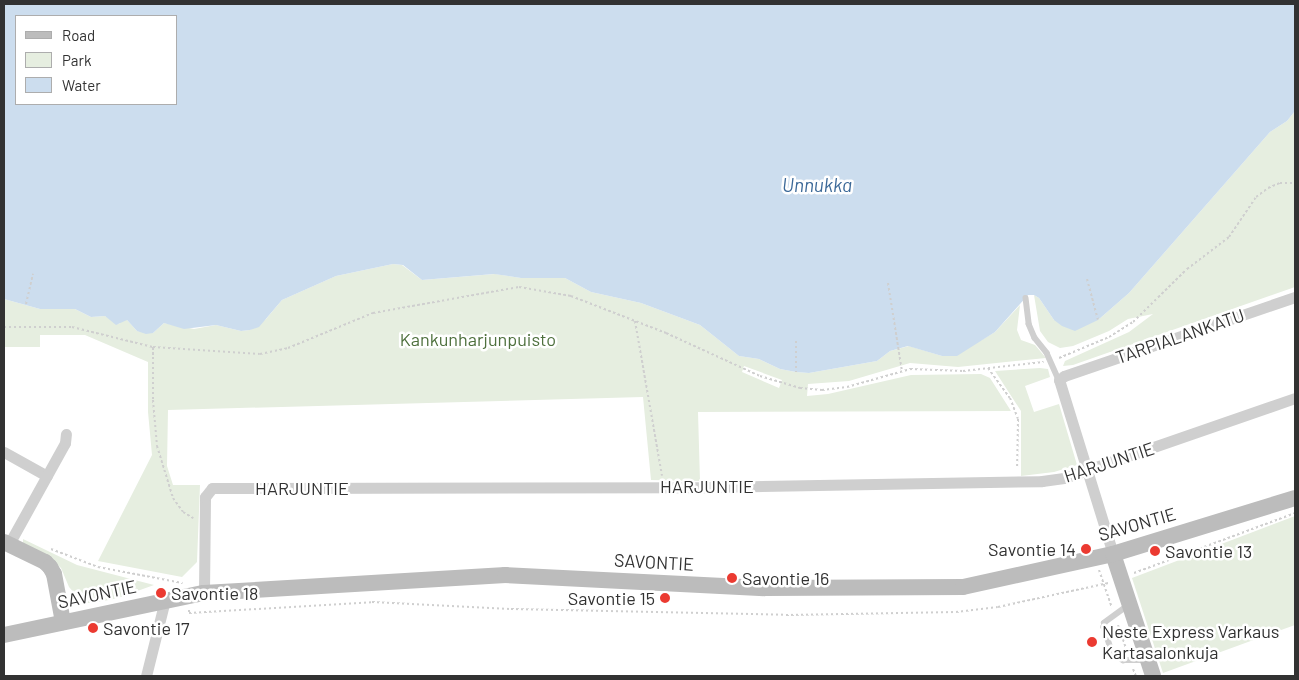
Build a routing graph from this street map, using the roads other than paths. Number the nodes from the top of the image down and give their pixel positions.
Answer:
1 (1295, 296) edge
2 (1026, 298) dead end
3 (1061, 378) junction
4 (1295, 398) edge
5 (66, 434) dead end
6 (4, 452) edge
7 (1086, 471) junction
8 (47, 476) junction
9 (1295, 498) edge
10 (7, 543) edge
11 (1113, 554) junction
12 (196, 594) junction
13 (165, 600) junction
14 (1130, 605) junction
15 (63, 622) junction
16 (4, 636) edge
17 (1148, 659) junction
18 (146, 676) edge
19 (1153, 676) edge

1 - 3 street, TARPIALANKATU
2 - 3 lane
3 - 7 street
4 - 7 street, HARJUNTIE
5 - 8 street
6 - 8 street
7 - 11 street
7 - 12 street, HARJUNTIE
8 - 10 street
9 - 11 street, SAVONTIE
10 - 15 street
11 - 12 street, SAVONTIE
11 - 14 street
12 - 13 street, SAVONTIE
13 - 15 street, SAVONTIE
13 - 18 street
14 - 17 street
14 - 17 lane
15 - 16 street, SAVONTIE
17 - 19 street

